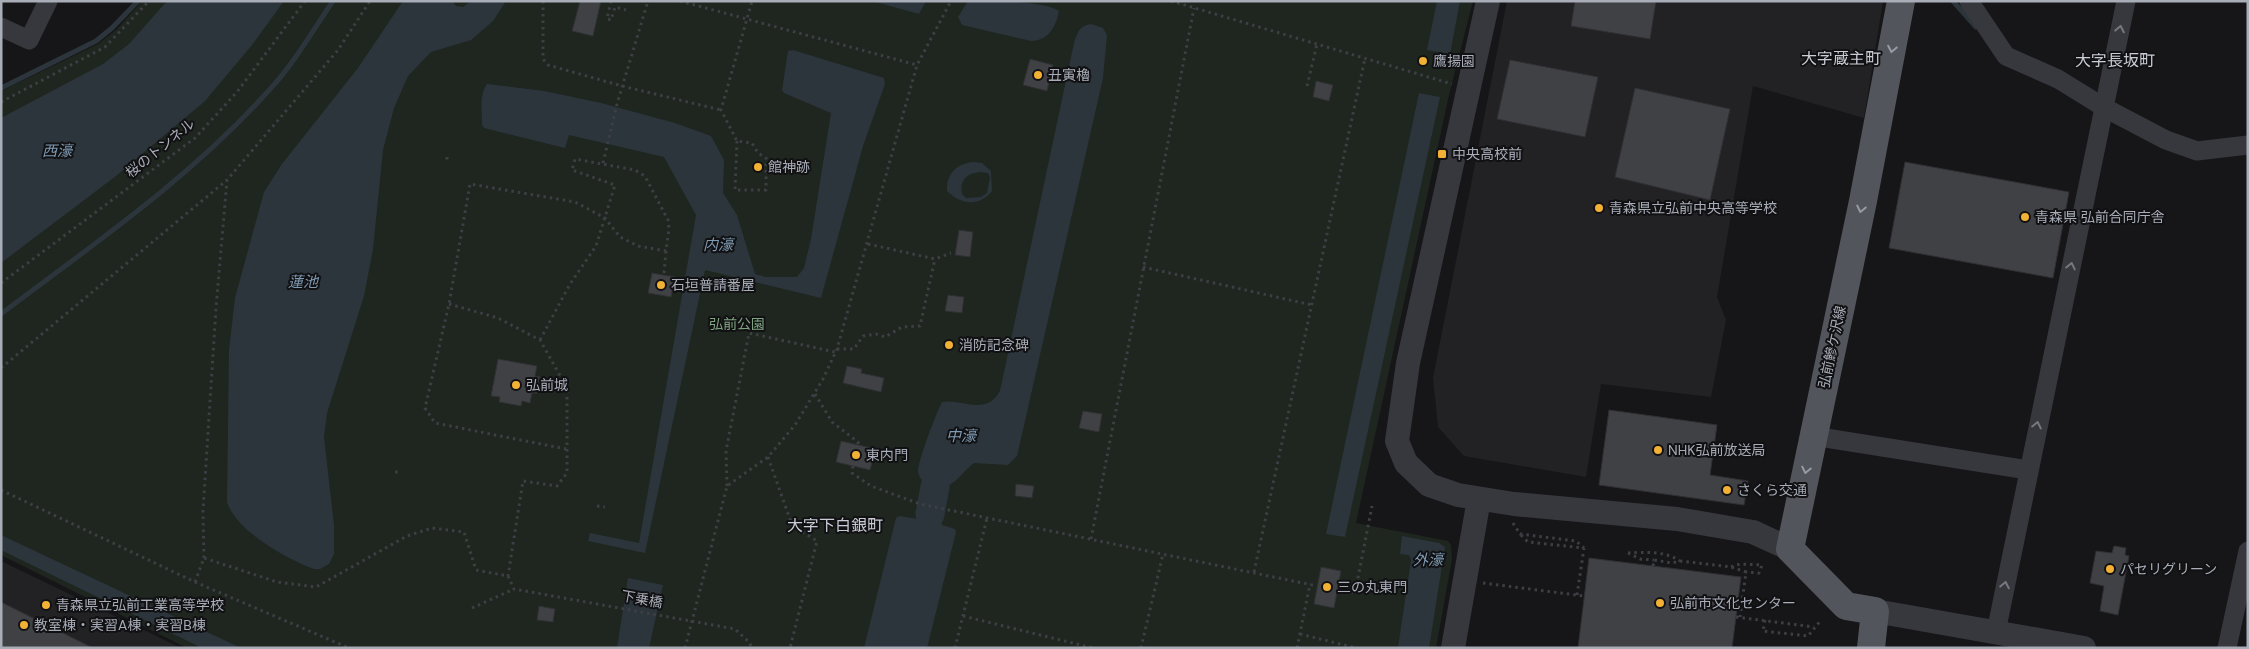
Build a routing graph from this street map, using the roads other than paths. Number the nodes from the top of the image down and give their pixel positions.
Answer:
1 (48, 1) edge
2 (1488, 1) edge
3 (1901, 1) edge
4 (1969, 1) edge
5 (2126, 1) edge
6 (1, 27) edge
7 (2103, 114) junction
8 (2248, 145) edge
9 (1813, 436) junction
10 (2028, 470) junction
11 (1479, 500) junction
12 (1790, 549) junction
13 (2248, 551) edge
14 (1875, 611) junction
15 (1996, 632) junction
16 (1453, 648) edge
17 (1871, 648) edge
18 (2084, 648) edge
19 (2227, 648) edge

1 - 6 street
2 - 11 street
3 -> 9 main road, 弘前鰺ケ沢線
4 - 7 street
7 -> 5 street
7 - 8 street
10 -> 7 street
9 - 10 street
9 -> 12 main road, 弘前鰺ケ沢線
15 -> 10 street
11 - 12 street
11 - 16 street
12 - 14 main road
13 - 19 street
14 - 15 street
14 - 17 main road
15 - 18 street

